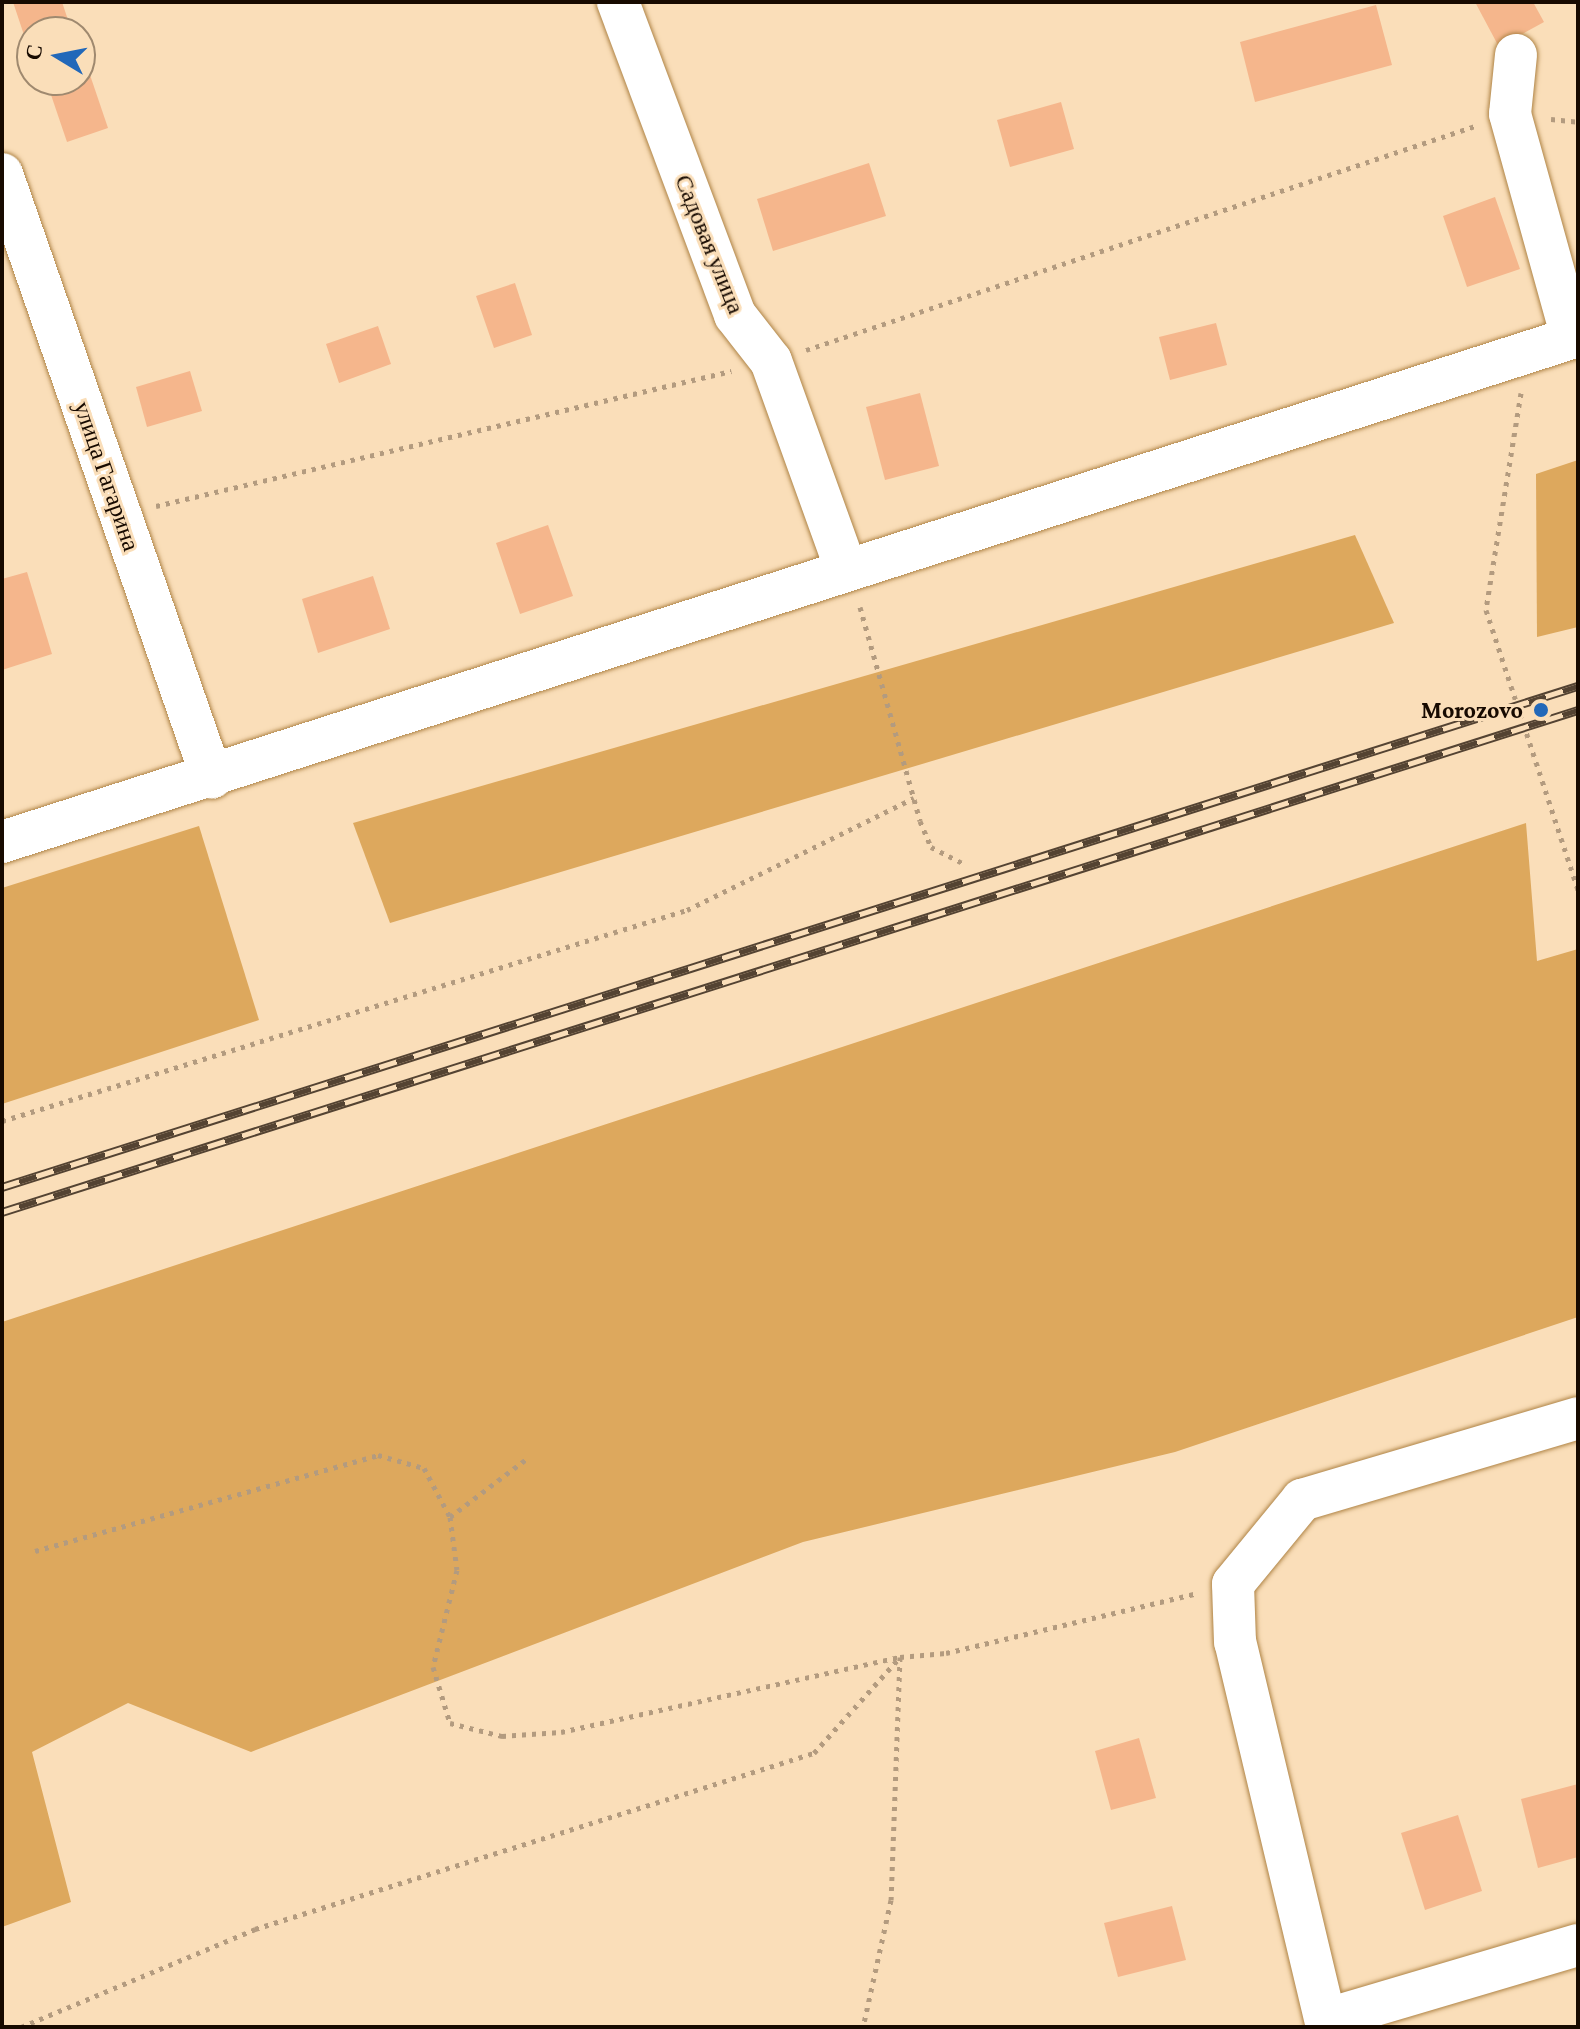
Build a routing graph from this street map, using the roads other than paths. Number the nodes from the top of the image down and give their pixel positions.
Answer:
1 (618, 2) edge
2 (1516, 55) dead end
3 (2, 174) edge
4 (1575, 337) edge
5 (846, 569) junction
6 (212, 778) junction
7 (2, 842) edge
8 (1578, 1418) edge
9 (1578, 1945) edge
10 (1328, 2023) edge

1 - 5 street, Садовая улица
2 - 4 street
3 - 6 street, улица Гагарина
4 - 5 street
5 - 6 street
6 - 7 street
8 - 10 street
9 - 10 street

